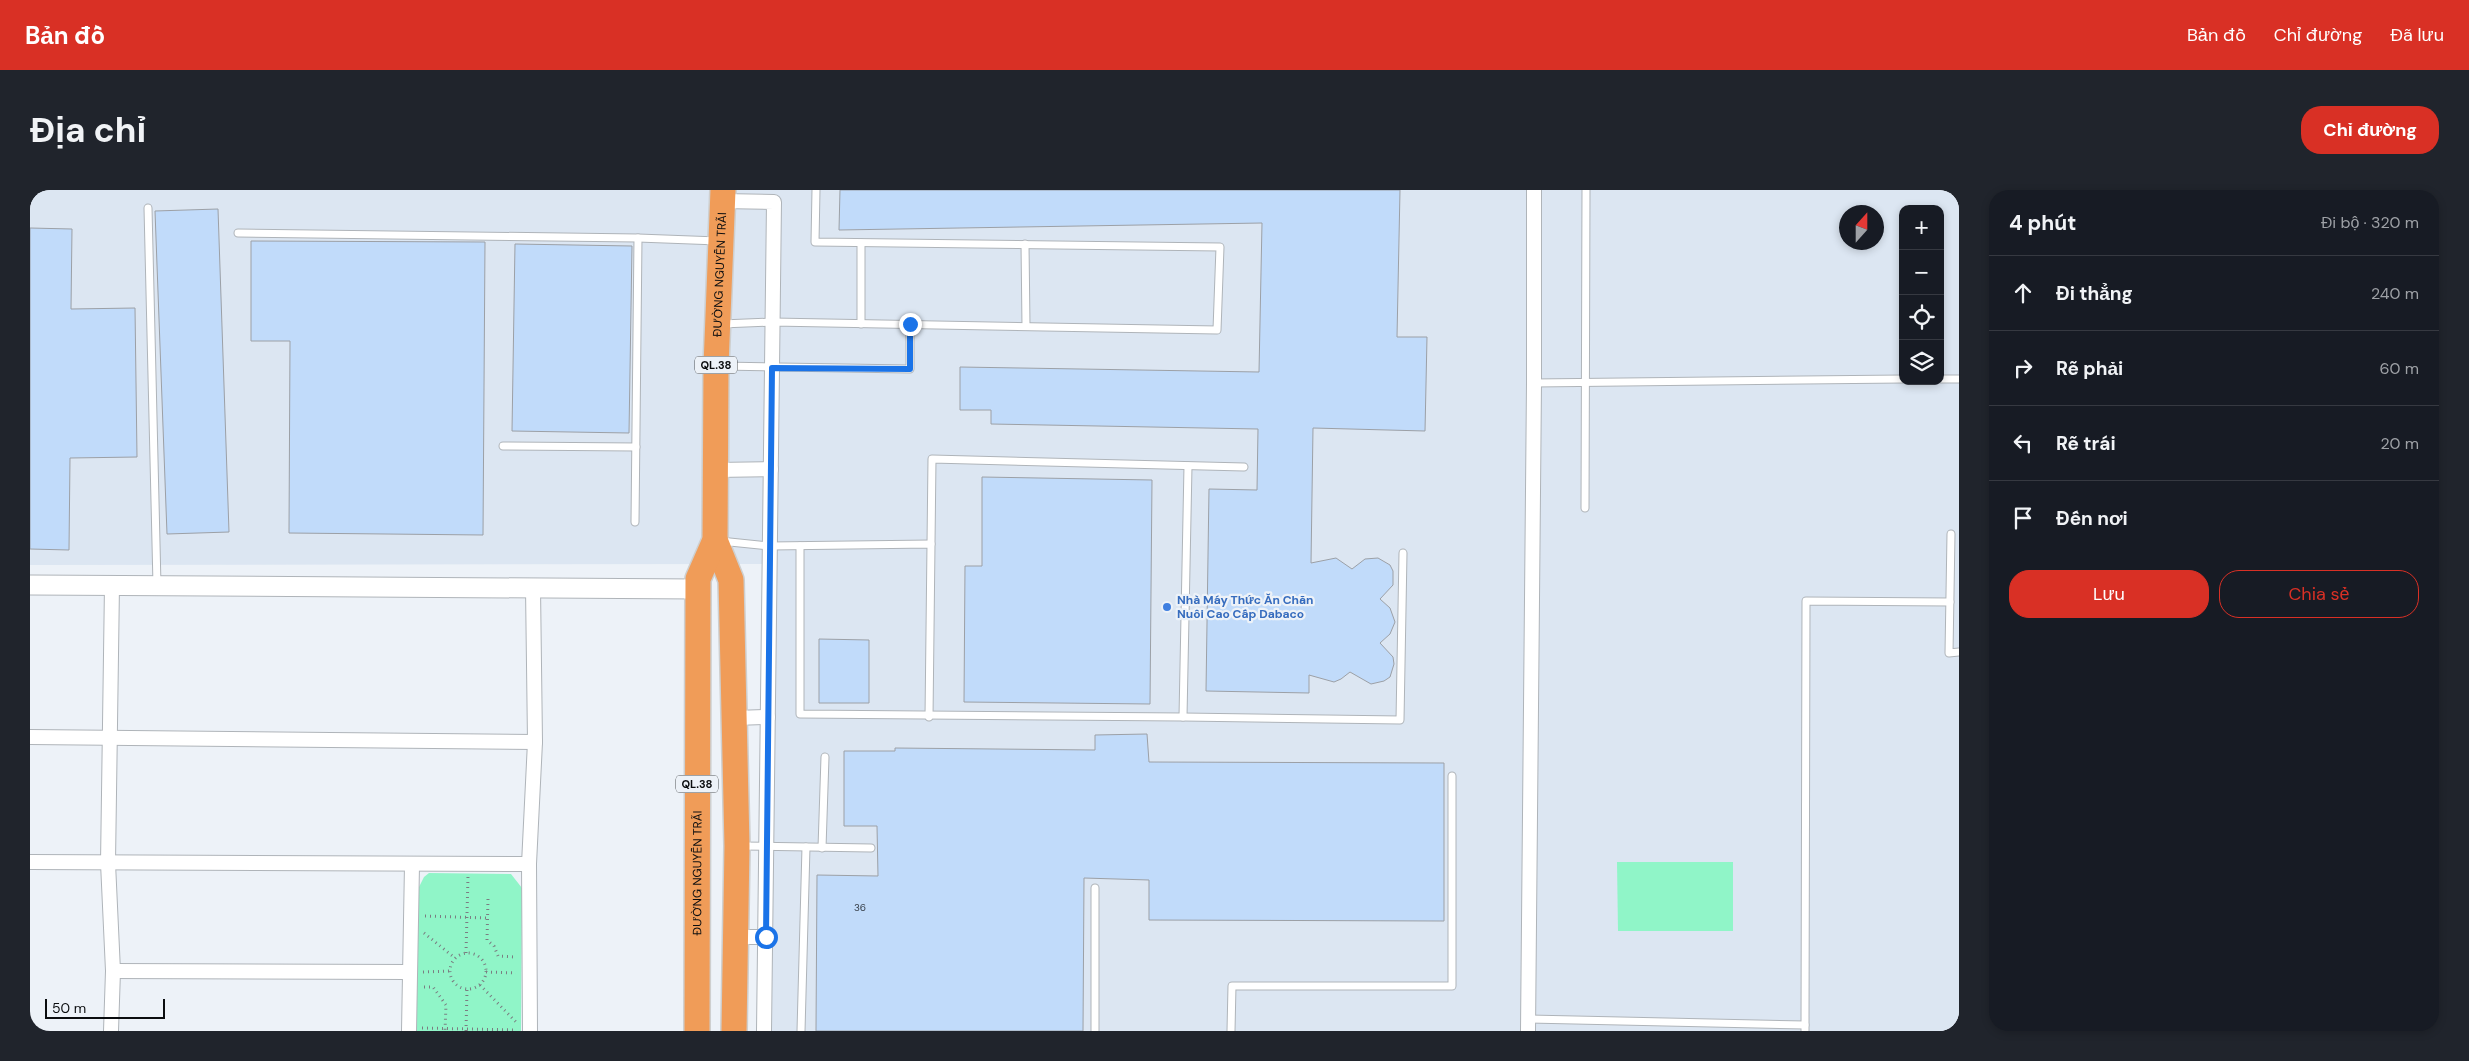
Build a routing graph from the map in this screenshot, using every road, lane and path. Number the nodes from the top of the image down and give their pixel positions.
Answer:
1 (816, 190) edge
2 (1534, 190) edge
3 (1586, 190) edge
4 (722, 195) edge
5 (774, 196) edge
6 (148, 208) dead end
7 (238, 233) dead end
8 (638, 238) junction
9 (721, 241) junction
10 (861, 243) junction
11 (1025, 244) junction
12 (773, 322) junction
13 (717, 324) junction
14 (861, 324) junction
15 (910, 324) junction
16 (1026, 326) junction
17 (716, 366) junction
18 (772, 368) junction
19 (1899, 379) edge
20 (1944, 379) edge
21 (1959, 379) edge
22 (1586, 382) junction
23 (1534, 383) junction
24 (503, 446) dead end
25 (636, 447) junction
26 (1188, 466) junction
27 (1244, 467) dead end
28 (771, 469) junction
29 (716, 470) junction
30 (1585, 508) dead end
31 (635, 522) dead end
32 (1951, 534) dead end
33 (715, 540) junction
34 (931, 544) junction
35 (770, 546) junction
36 (800, 546) junction
37 (1404, 553) dead end
38 (30, 585) edge
39 (112, 586) junction
40 (157, 586) junction
41 (533, 588) junction
42 (697, 589) junction
43 (1950, 602) junction
44 (1959, 652) edge
45 (929, 716) junction
46 (768, 717) junction
47 (1183, 717) junction
48 (735, 718) junction
49 (30, 737) edge
50 (109, 738) junction
51 (535, 742) junction
52 (825, 757) dead end
53 (1452, 776) dead end
54 (737, 846) junction
55 (767, 846) junction
56 (806, 847) junction
57 (822, 848) junction
58 (871, 848) dead end
59 (30, 862) edge
60 (108, 863) junction
61 (412, 864) junction
62 (529, 864) junction
63 (468, 876) dead end
64 (1095, 888) dead end
65 (488, 899) dead end
66 (418, 916) dead end
67 (467, 917) junction
68 (487, 918) junction
69 (418, 928) dead end
70 (735, 937) junction
71 (766, 937) junction
72 (466, 953) junction
73 (518, 957) dead end
74 (455, 958) junction
75 (112, 971) junction
76 (450, 971) junction
77 (413, 972) junction
78 (486, 972) junction
79 (517, 973) dead end
80 (480, 985) junction
81 (417, 986) dead end
82 (467, 989) junction
83 (517, 1023) dead end
84 (1528, 1025) edge
85 (1805, 1028) edge
86 (413, 1029) edge
87 (445, 1030) edge
88 (466, 1030) edge
89 (517, 1030) edge
90 (111, 1031) edge
91 (530, 1031) edge
92 (697, 1031) edge
93 (734, 1031) edge
94 (764, 1031) edge
95 (801, 1031) edge
96 (1095, 1031) edge
97 (1231, 1031) edge

1 - 10 lane
2 - 23 street
3 - 22 lane
4 - 5 street
4 - 9 highway, ĐƯỜNG NGUYỄN TRÃI / QL.38
5 - 12 street
6 - 40 lane
7 - 8 lane
8 - 9 lane
8 - 25 lane
9 - 13 highway, ĐƯỜNG NGUYỄN TRÃI / QL.38
10 - 11 lane
10 - 14 lane
11 - 16 lane
11 - 16 lane
12 - 13 lane
12 - 14 lane
12 - 18 street
13 - 17 highway, ĐƯỜNG NGUYỄN TRÃI / QL.38
14 - 15 lane
15 - 16 lane
15 - 18 lane
17 - 18 lane
17 - 29 highway, ĐƯỜNG NGUYỄN TRÃI / QL.38
18 - 28 street
19 - 22 lane
20 - 21 lane
22 - 23 lane
22 - 30 lane
23 - 84 street
24 - 25 lane
25 - 31 lane
26 - 27 lane
26 - 34 lane
26 - 47 lane
28 - 29 street
28 - 35 street
29 - 33 highway, ĐƯỜNG NGUYỄN TRÃI / QL.38
32 - 43 lane
33 - 35 lane
33 - 42 highway, ĐƯỜNG NGUYỄN TRÃI / QL.38
33 - 48 highway, ĐƯỜNG NGUYỄN TRÃI / QL.38
34 - 36 lane
34 - 45 lane
35 - 36 lane
35 - 46 street
36 - 45 lane
37 - 47 lane
38 - 39 street
39 - 40 street
39 - 50 street
40 - 41 street
41 - 42 street
41 - 51 street
42 - 92 highway, ĐƯỜNG NGUYỄN TRÃI / QL.38
43 - 44 lane
43 - 85 lane
45 - 47 lane
46 - 48 street
46 - 55 street
48 - 54 highway, ĐƯỜNG NGUYỄN TRÃI / QL.38
49 - 50 street
50 - 51 street
50 - 60 street
51 - 62 street
52 - 57 lane
53 - 97 lane
54 - 55 lane
54 - 70 highway, ĐƯỜNG NGUYỄN TRÃI / QL.38
55 - 56 lane
55 - 71 street
56 - 57 lane
56 - 95 lane
57 - 58 lane
59 - 60 street
60 - 61 street
60 - 75 street
61 - 62 street
61 - 77 street
62 - 91 street
63 - 67 path
64 - 96 lane
65 - 68 path
66 - 67 path
67 - 68 path
67 - 72 path
68 - 73 path
69 - 74 path
70 - 71 street
70 - 93 highway, ĐƯỜNG NGUYỄN TRÃI / QL.38
71 - 94 street
72 - 74 path
72 - 78 path
74 - 76 path
75 - 77 street
75 - 90 street
76 - 77 path
76 - 82 path
77 - 86 street
78 - 79 path
78 - 80 path
80 - 82 path
80 - 83 path
81 - 87 path
82 - 88 path
84 - 85 lane
86 - 87 path
87 - 88 path
88 - 89 path

